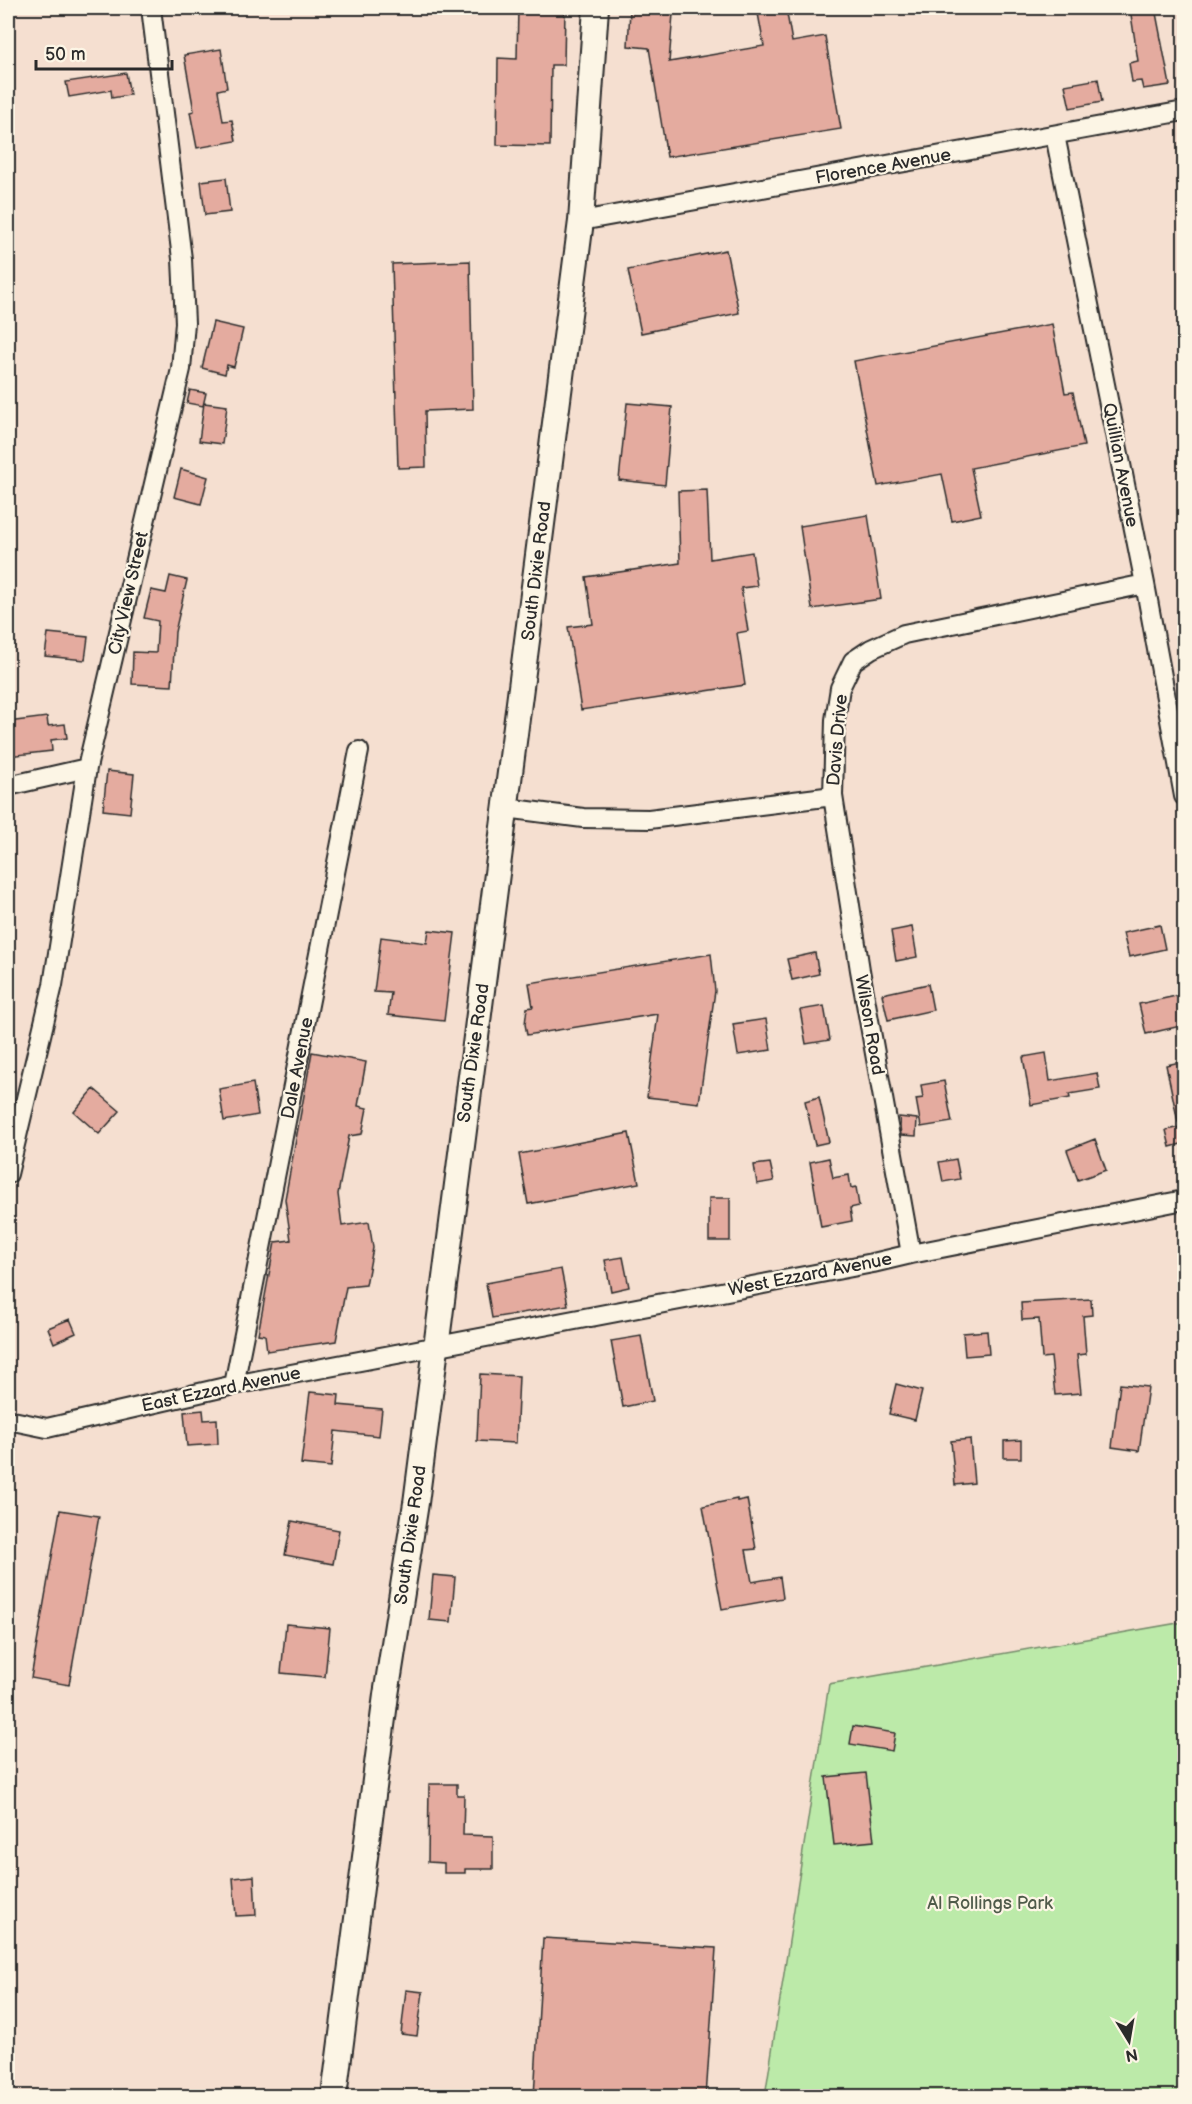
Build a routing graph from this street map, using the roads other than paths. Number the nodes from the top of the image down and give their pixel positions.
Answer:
1 (151, 8) edge
2 (596, 8) edge
3 (1185, 111) edge
4 (1055, 135) junction
5 (581, 221) junction
6 (1145, 584) junction
7 (359, 751) dead end
8 (87, 768) junction
9 (8, 786) edge
10 (832, 796) junction
11 (1185, 796) edge
12 (506, 808) junction
13 (8, 1174) edge
14 (1185, 1200) edge
15 (911, 1254) junction
16 (435, 1346) junction
17 (234, 1384) junction
18 (8, 1420) edge
19 (334, 2097) edge

1 - 8 street, City View Street
2 - 5 main road, South Dixie Road
3 - 4 street, Florence Avenue
4 - 5 street, Florence Avenue
4 - 6 street, Quillian Avenue
5 - 12 main road, South Dixie Road
6 - 10 street, Davis Drive
6 - 11 street, Quillian Avenue
7 - 17 street, Dale Avenue
8 - 9 street
8 - 13 street, City View Street
10 - 12 street, Davis Drive
10 - 15 street, Wilson Road
12 - 16 main road, South Dixie Road
14 - 15 street, West Ezzard Avenue
15 - 16 street, West Ezzard Avenue
16 - 17 street, East Ezzard Avenue
16 - 19 main road, South Dixie Road
17 - 18 street, East Ezzard Avenue

